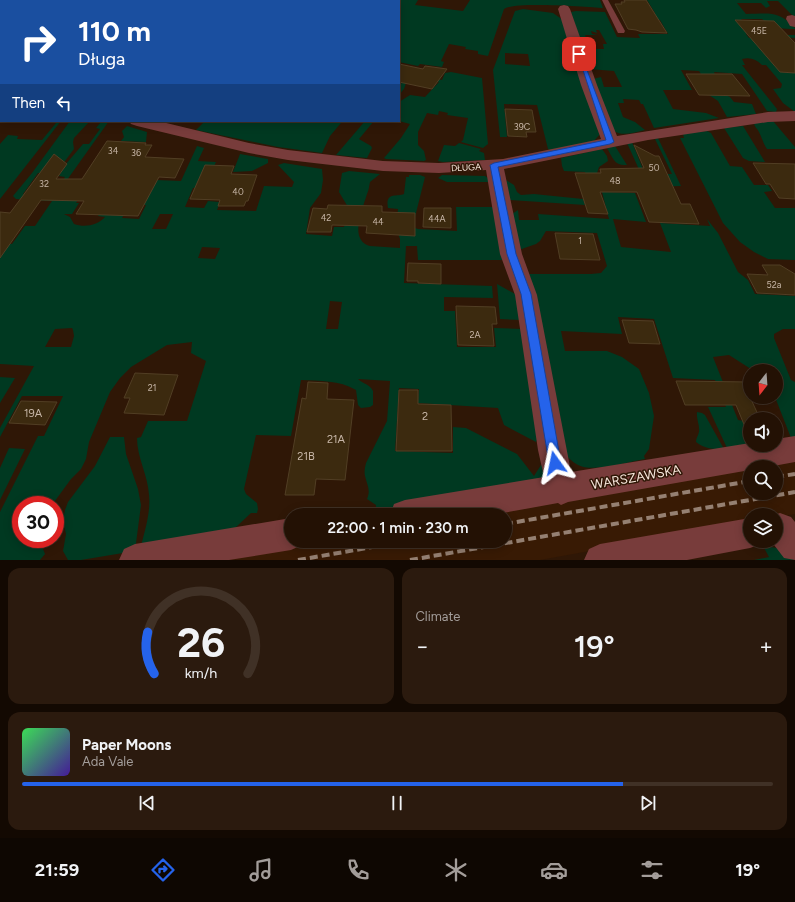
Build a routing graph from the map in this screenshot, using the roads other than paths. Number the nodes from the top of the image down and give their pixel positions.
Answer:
1 (605, 0) edge
2 (564, 9) dead end
3 (621, 32) dead end
4 (795, 116) edge
5 (141, 122) edge
6 (610, 142) junction
7 (494, 165) junction
8 (795, 449) edge
9 (561, 490) junction
10 (449, 508) edge
11 (284, 535) edge
12 (743, 535) edge
13 (135, 560) edge
14 (600, 560) edge

1 - 3 lane
2 - 6 street
4 - 6 street, DŁUGA
5 - 7 street, DŁUGA
6 - 7 street, DŁUGA
7 - 9 street
8 - 9 street, WARSZAWSKA
9 - 10 street, WARSZAWSKA
11 - 13 street
12 - 14 street

